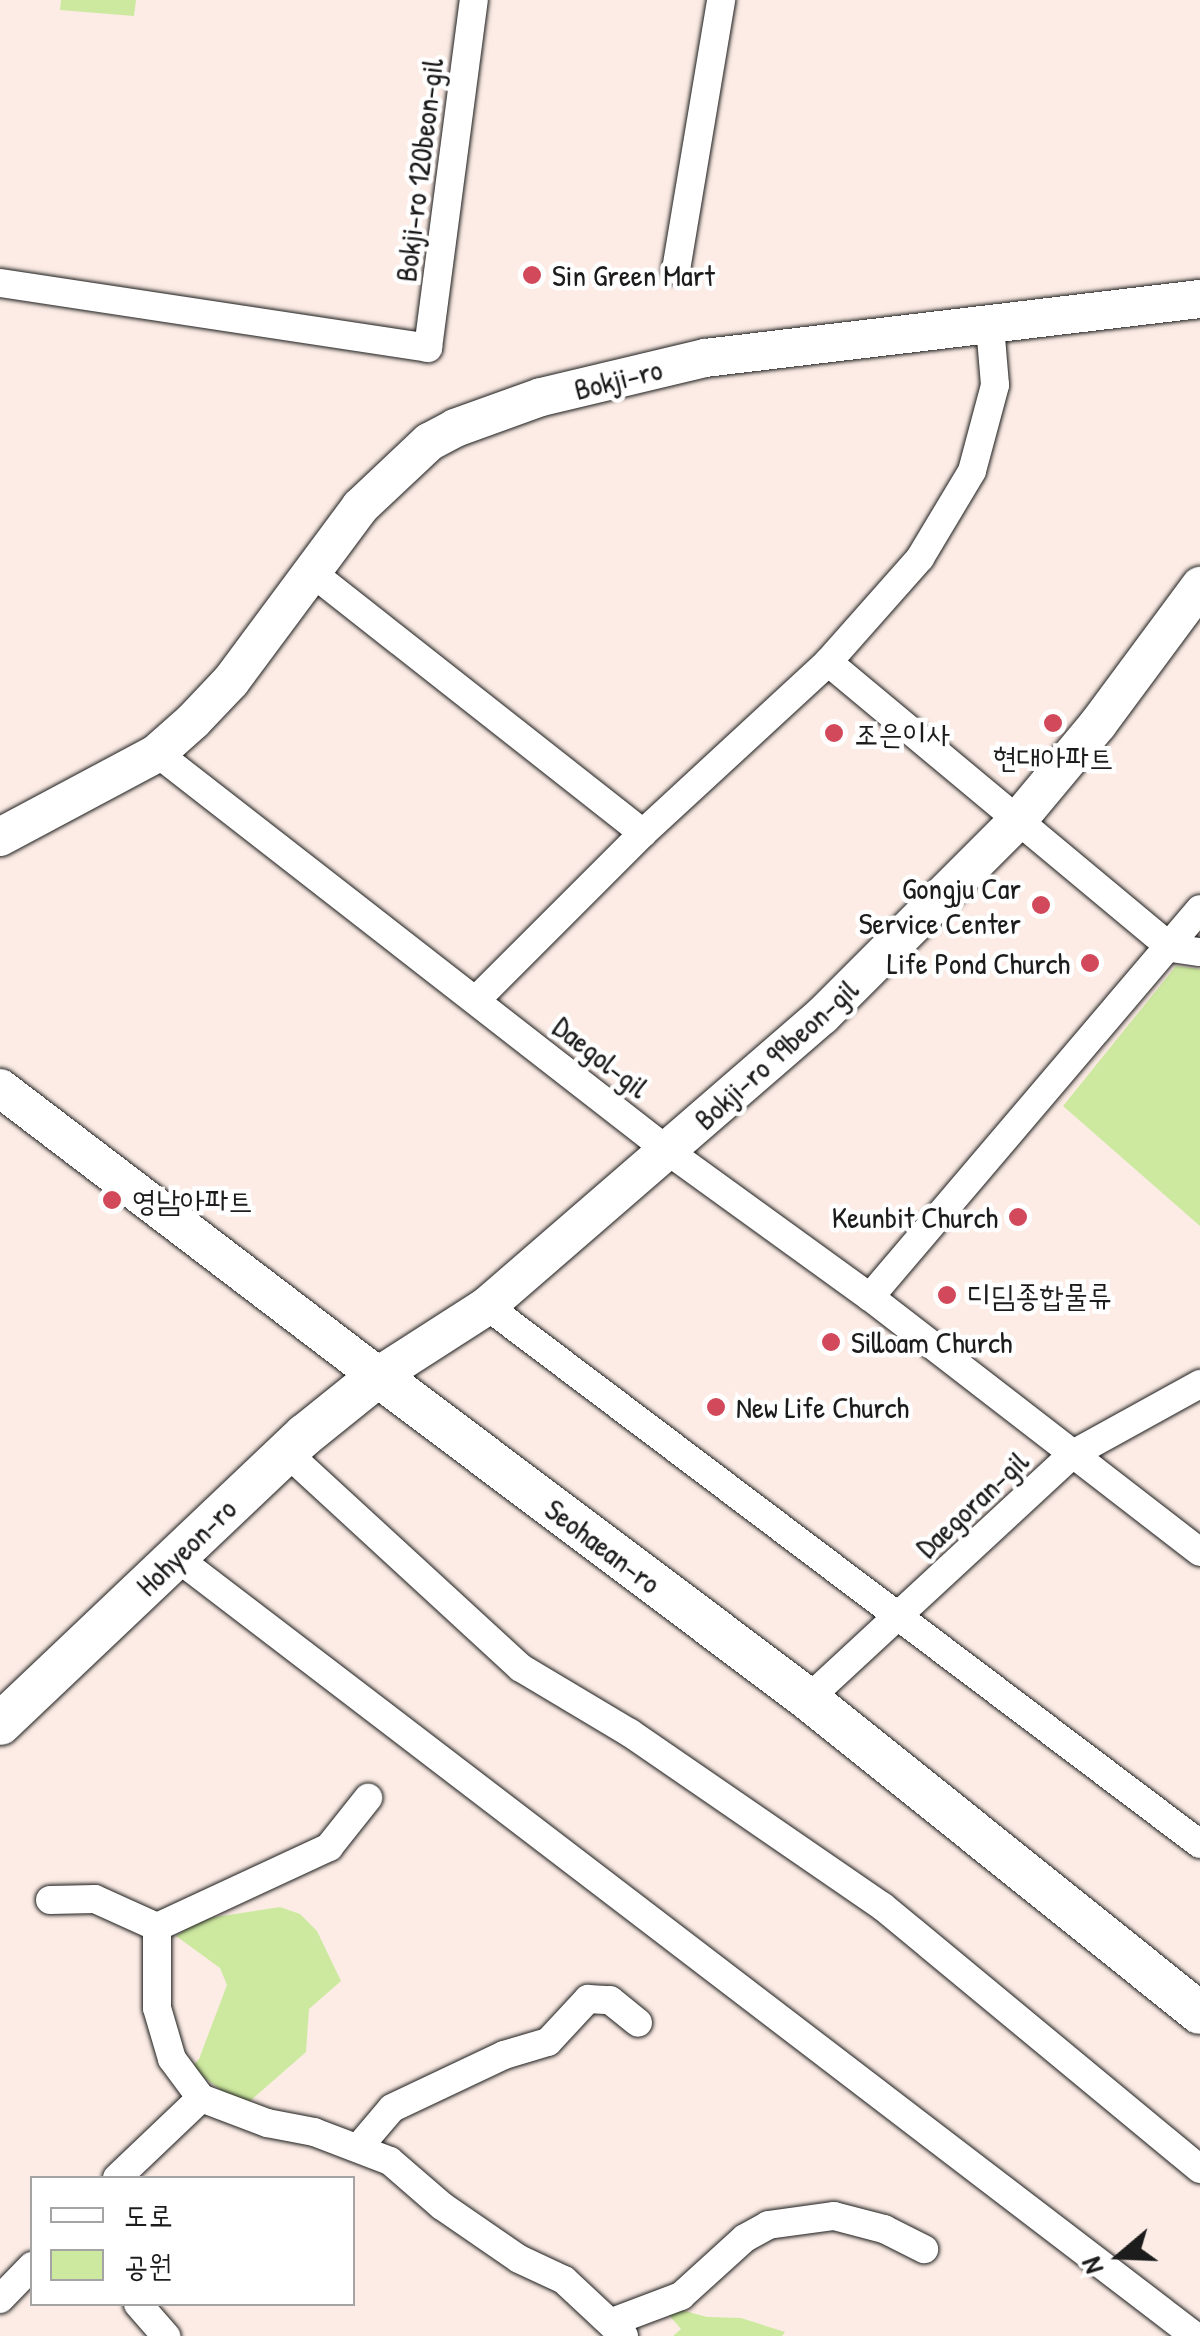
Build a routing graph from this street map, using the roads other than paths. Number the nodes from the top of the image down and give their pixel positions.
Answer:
1 (474, 0) edge
2 (720, 0) edge
3 (676, 270) dead end
4 (0, 284) edge
5 (1200, 299) edge
6 (990, 326) junction
7 (310, 571) junction
8 (1200, 586) edge
9 (828, 662) junction
10 (157, 753) junction
11 (1018, 820) junction
12 (643, 833) junction
13 (0, 838) edge
14 (1200, 910) edge
15 (1171, 948) junction
16 (1200, 952) edge
17 (476, 1000) junction
18 (0, 1088) edge
19 (668, 1151) junction
20 (870, 1297) junction
21 (487, 1306) junction
22 (378, 1376) junction
23 (1200, 1384) edge
24 (286, 1452) junction
25 (1074, 1454) junction
26 (1200, 1552) edge
27 (176, 1557) junction
28 (897, 1618) junction
29 (808, 1699) junction
30 (0, 1724) edge
31 (368, 1798) dead end
32 (1200, 1844) edge
33 (50, 1900) dead end
34 (156, 1927) junction
35 (1200, 2012) edge
36 (638, 2023) dead end
37 (201, 2098) junction
38 (358, 2148) junction
39 (1200, 2169) edge
40 (119, 2176) edge
41 (924, 2249) dead end
42 (30, 2268) edge
43 (0, 2299) edge
44 (140, 2306) edge
45 (618, 2329) edge
46 (166, 2336) edge
47 (1196, 2336) edge

1 - 4 street, Bokji-ro 120beon-gil
2 - 3 street
5 - 6 street, Bokji-ro
6 - 7 street, Bokji-ro
6 - 9 street
7 - 10 street, Bokji-ro
7 - 12 street
8 - 11 street, Bokji-ro 99beon-gil
9 - 11 street
9 - 12 street
10 - 13 street, Bokji-ro
10 - 17 street, Daegol-gil
11 - 15 street
11 - 19 street, Bokji-ro 99beon-gil
12 - 17 street
14 - 15 street
15 - 16 street
15 - 20 street
17 - 19 street, Daegol-gil
18 - 22 street, Seohaean-ro
19 - 20 street, Daegol-gil
19 - 21 street, Bokji-ro 99beon-gil
20 - 25 street, Daegol-gil
21 - 22 street, Bokji-ro 99beon-gil
21 - 28 street
22 - 24 main road, Hohyeon-ro
22 - 29 main road, Seohaean-ro
23 - 25 street, Daegoran-gil
24 - 27 main road, Hohyeon-ro
24 - 39 street
25 - 26 street, Daegol-gil
25 - 28 street, Daegoran-gil
27 - 30 main road, Hohyeon-ro
27 - 47 street
28 - 29 street, Daegoran-gil
28 - 32 street
29 - 35 main road, Seohaean-ro
31 - 34 street
33 - 34 street
34 - 37 street
36 - 38 street
37 - 38 street
37 - 40 street
38 - 45 street
41 - 45 street
42 - 43 street
44 - 46 street

